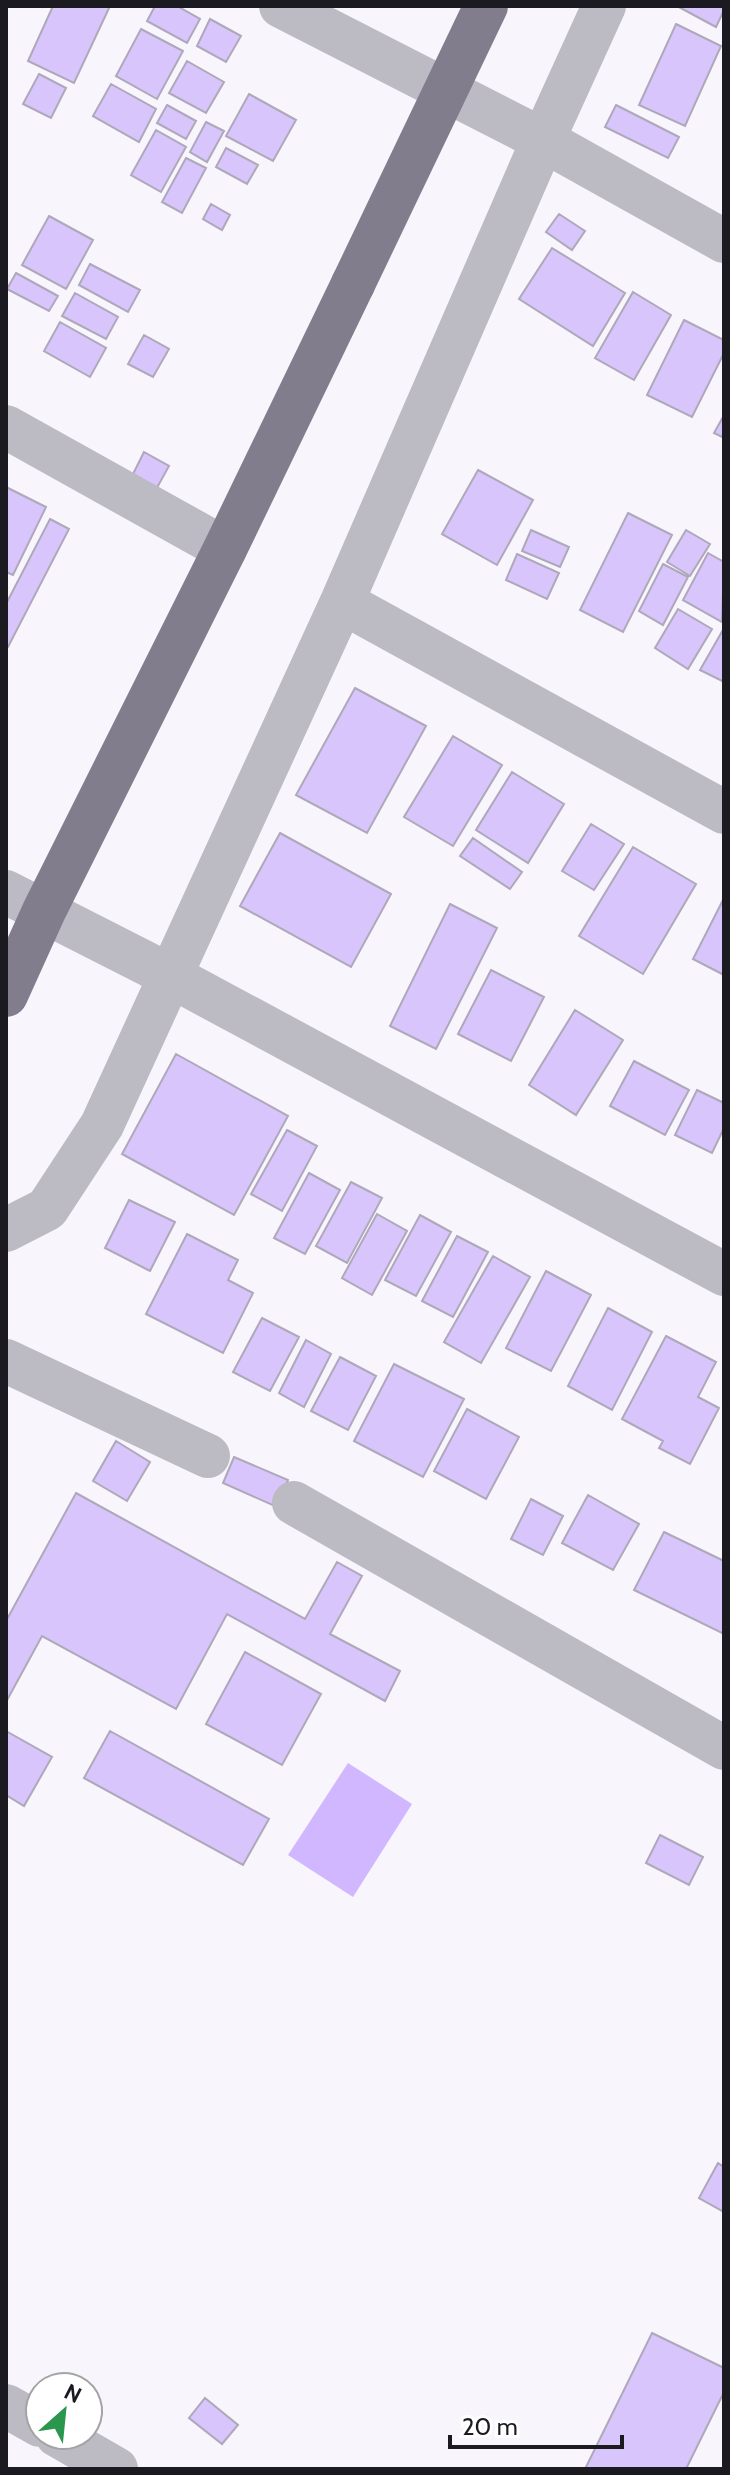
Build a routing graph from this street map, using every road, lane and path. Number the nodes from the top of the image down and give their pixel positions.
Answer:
1 (281, 6) edge
2 (486, 6) edge
3 (604, 6) edge
4 (543, 140) junction
5 (724, 241) edge
6 (6, 427) edge
7 (225, 549) junction
8 (342, 602) junction
9 (724, 812) edge
10 (25, 902) edge
11 (169, 975) junction
12 (6, 995) edge
13 (6, 1230) edge
14 (724, 1274) edge
15 (6, 1361) edge
16 (208, 1456) dead end
17 (294, 1503) dead end
18 (724, 1748) edge
19 (6, 2406) edge
20 (24, 2416) edge
21 (85, 2451) edge
22 (116, 2469) edge

1 - 4 street
2 - 7 highway, bridge
3 - 4 street
4 - 5 street
4 - 8 street
6 - 7 street
7 - 10 highway
8 - 9 street
8 - 11 street
10 - 11 street
10 - 12 highway
11 - 13 street
11 - 14 street
15 - 16 street
17 - 18 street
19 - 20 street
21 - 22 street

